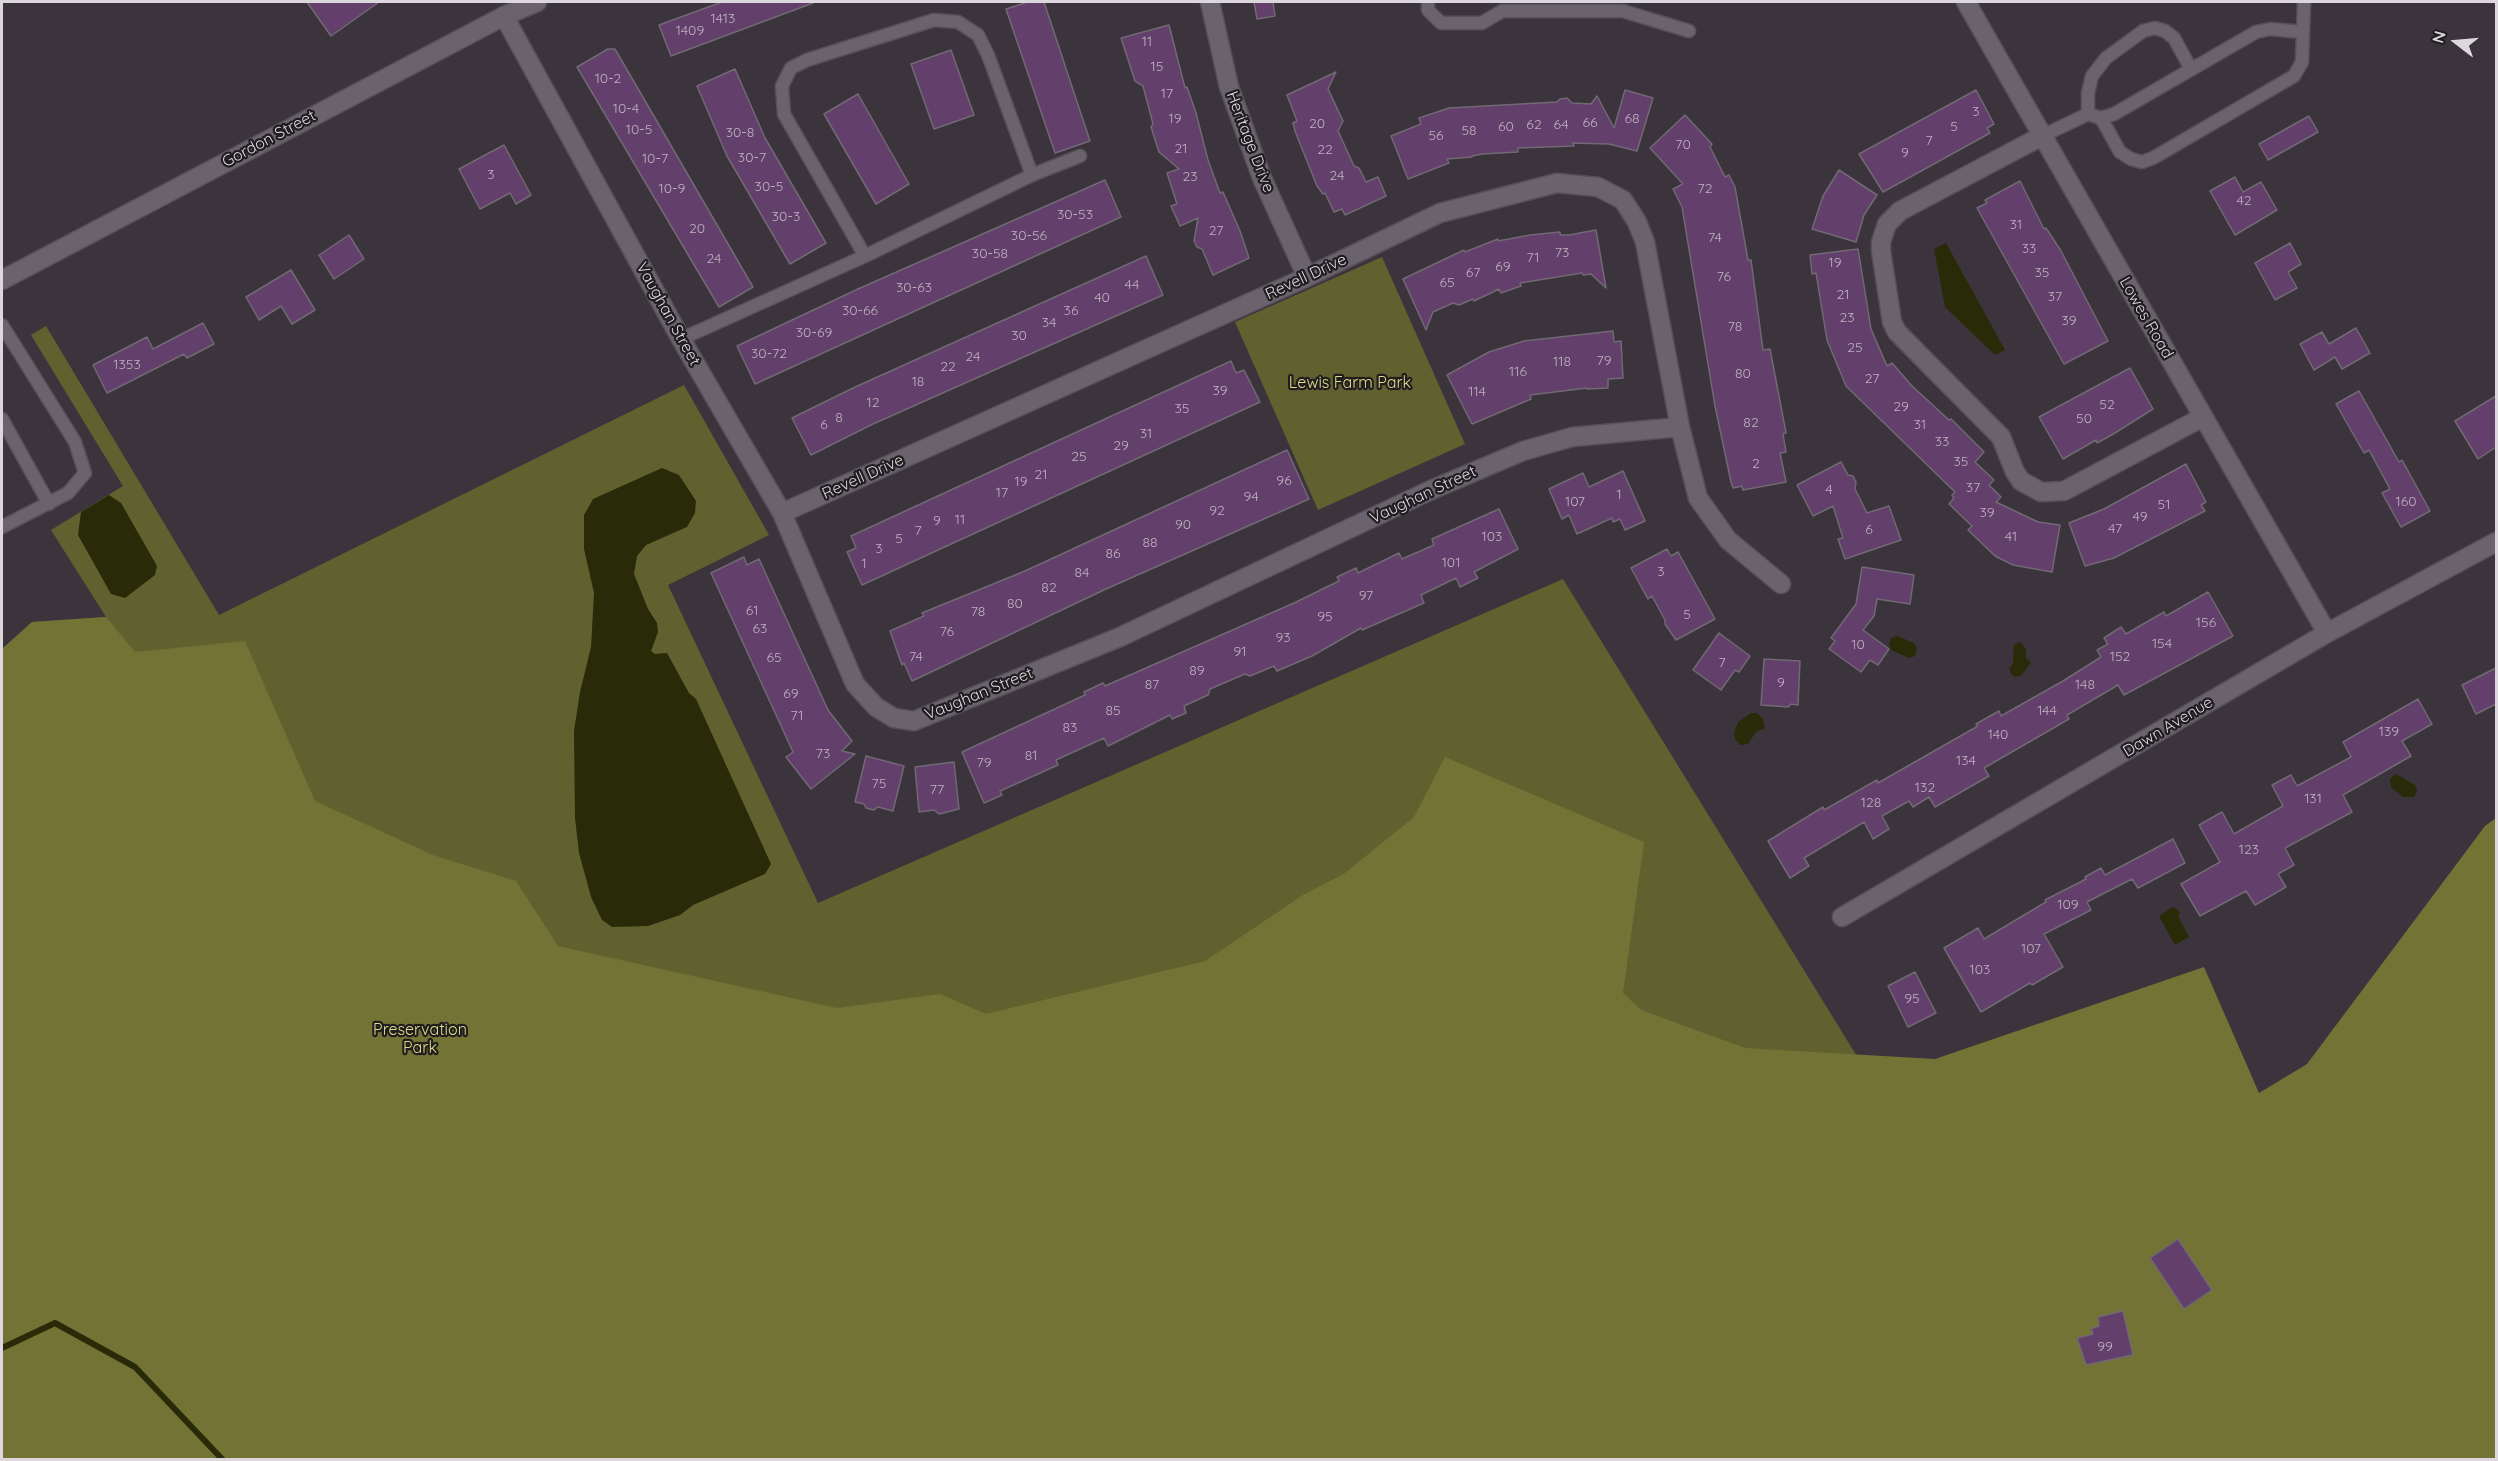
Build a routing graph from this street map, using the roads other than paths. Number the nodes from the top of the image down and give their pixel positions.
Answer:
1 (537, 2) edge
2 (1210, 2) edge
3 (1428, 2) edge
4 (1966, 2) edge
5 (2304, 2) edge
6 (1523, 6) edge
7 (504, 15) junction
8 (1689, 30) dead end
9 (2303, 32) junction
10 (2191, 69) junction
11 (2088, 114) junction
12 (2101, 118) junction
13 (2042, 136) junction
14 (1080, 156) dead end
15 (1032, 175) junction
16 (865, 256) junction
17 (1307, 277) junction
18 (2, 280) edge
19 (2, 325) edge
20 (681, 339) junction
21 (2203, 417) junction
22 (2, 418) edge
23 (1680, 427) junction
24 (49, 504) junction
25 (782, 513) junction
26 (2, 526) edge
27 (2496, 542) edge
28 (1781, 584) dead end
29 (2327, 633) junction
30 (1842, 917) dead end

1 - 7 street, Gordon Street
2 - 17 street, Heritage Drive
3 - 6 lane
4 - 13 street, Lowes Road
5 - 9 lane
6 - 8 lane
7 - 18 street, Gordon Street
7 - 20 street, Vaughan Street
9 - 10 lane
9 - 12 lane
10 - 11 lane
10 - 12 lane
11 - 12 lane
11 - 13 lane
13 - 21 street, Lowes Road
13 - 21 street
14 - 15 lane
15 - 16 lane
15 - 16 lane
16 - 20 lane
17 - 23 street, Revell Drive
17 - 25 street, Revell Drive
19 - 24 lane
20 - 25 street, Vaughan Street
21 - 29 street, Lowes Road
22 - 24 lane
23 - 25 street, Vaughan Street
23 - 28 street, Revell Drive
24 - 26 lane
27 - 29 street, Dawn Avenue
29 - 30 street, Dawn Avenue

